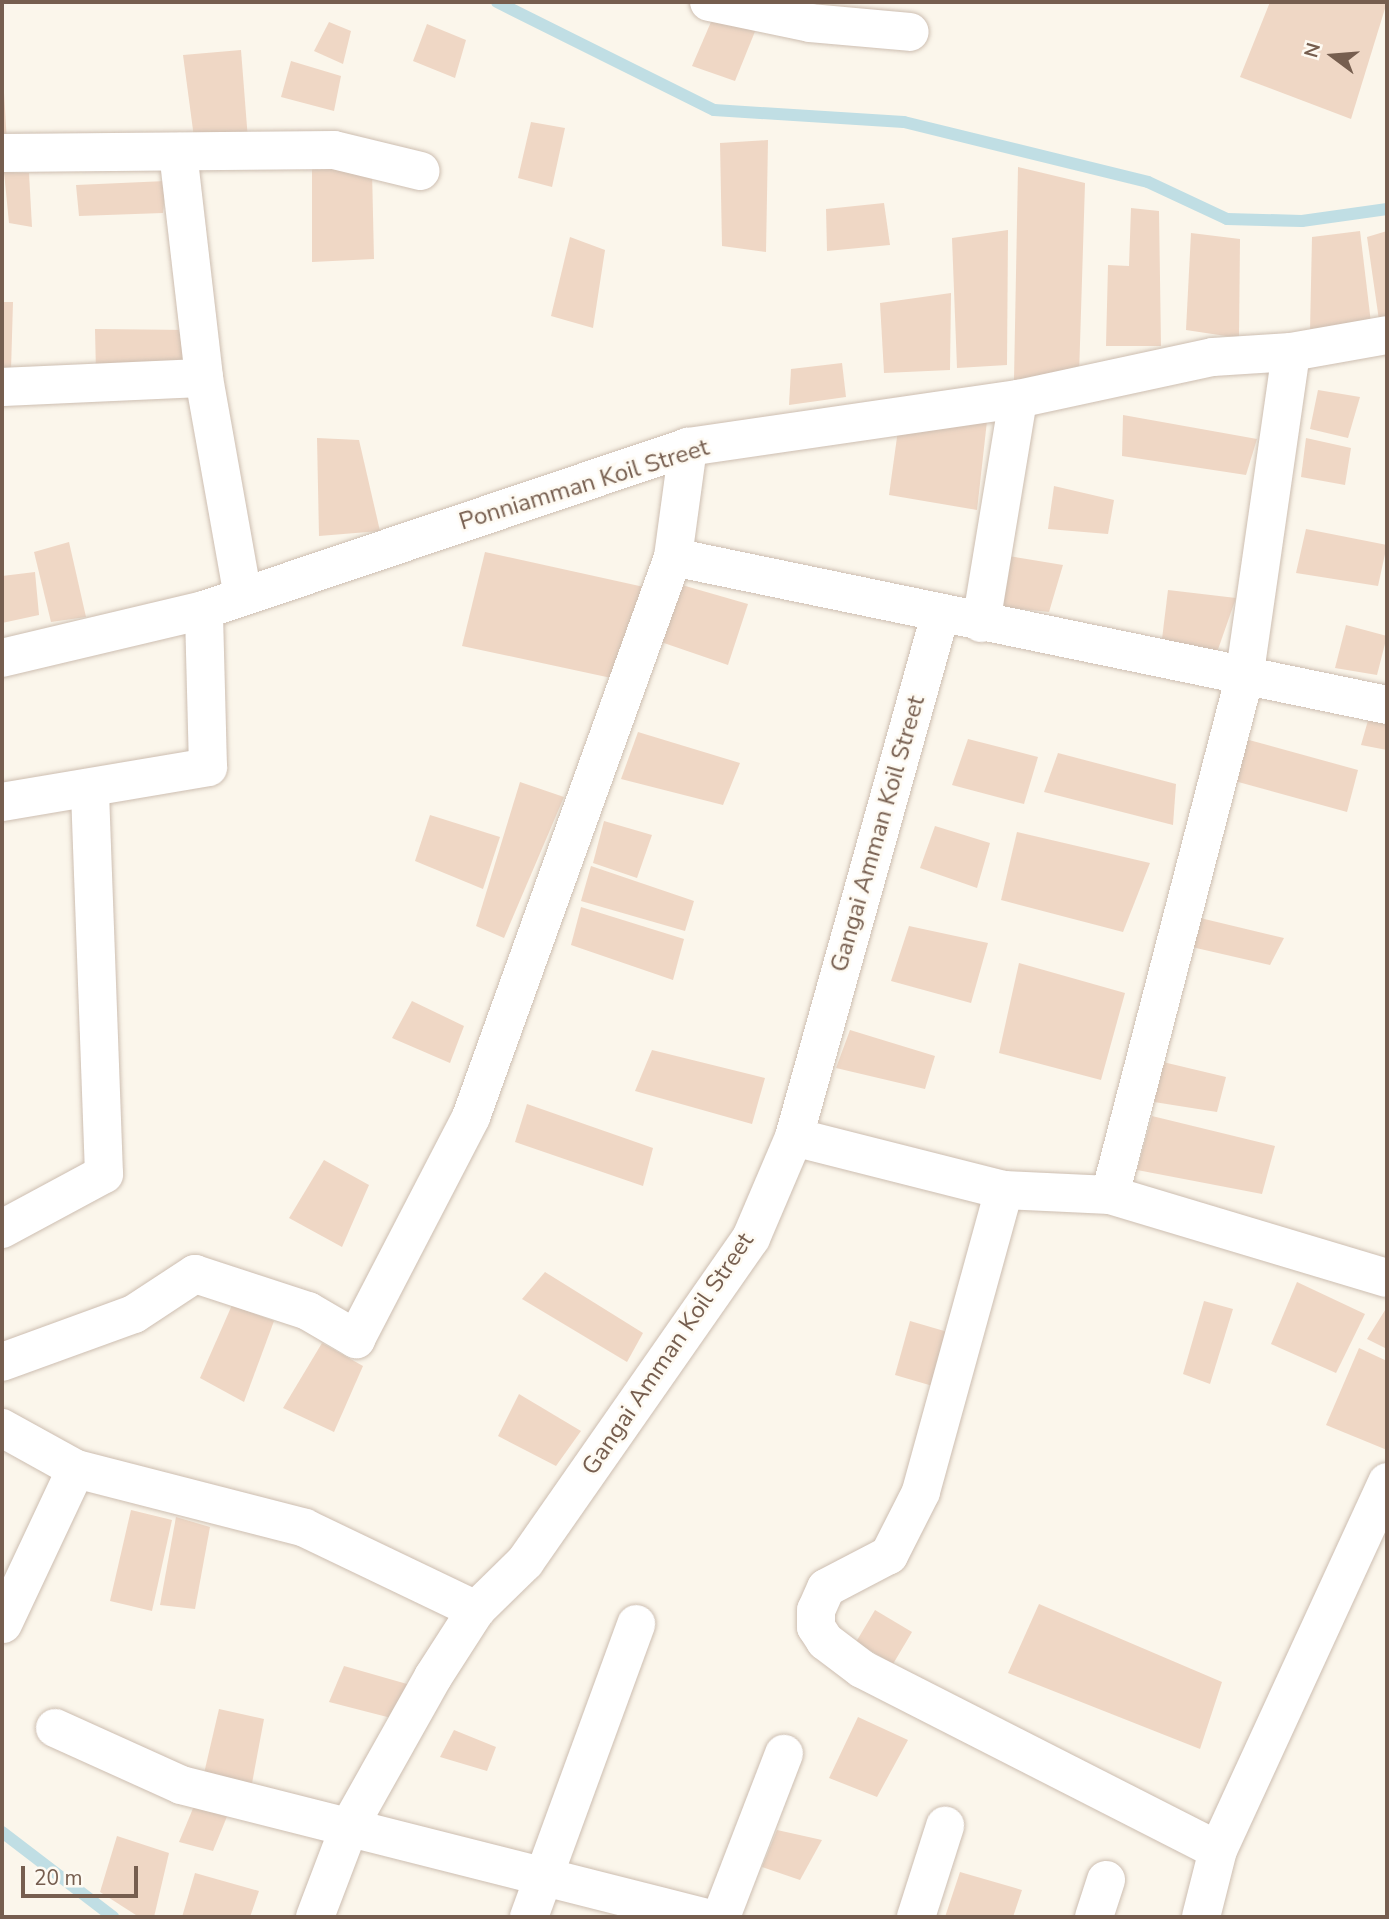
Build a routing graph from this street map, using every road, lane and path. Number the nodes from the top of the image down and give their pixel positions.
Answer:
1 (709, 2) edge
2 (910, 32) dead end
3 (178, 152) junction
4 (2, 153) edge
5 (421, 171) dead end
6 (1387, 335) edge
7 (1291, 352) junction
8 (204, 378) junction
9 (2, 387) edge
10 (1018, 399) junction
11 (688, 447) junction
12 (673, 557) junction
13 (243, 596) junction
14 (204, 610) junction
15 (940, 615) junction
16 (981, 623) junction
17 (2, 658) edge
18 (1244, 679) junction
19 (1387, 705) edge
20 (90, 789) junction
21 (2, 802) edge
22 (794, 1137) junction
23 (1004, 1190) junction
24 (1110, 1195) junction
25 (2, 1229) edge
26 (1387, 1278) edge
27 (2, 1362) edge
28 (2, 1428) edge
29 (76, 1469) junction
30 (1387, 1482) edge
31 (476, 1610) junction
32 (2, 1624) edge
33 (636, 1624) dead end
34 (55, 1728) dead end
35 (784, 1754) dead end
36 (350, 1825) junction
37 (946, 1826) dead end
38 (1218, 1850) junction
39 (542, 1878) junction
40 (1106, 1880) dead end
41 (315, 1917) edge
42 (529, 1917) edge
43 (703, 1917) edge
44 (721, 1917) edge
45 (916, 1917) edge
46 (1094, 1917) edge
47 (1201, 1917) edge

1 - 2 street
3 - 4 street
3 - 5 street
3 - 8 street
6 - 7 street, Ponniamman Koil Street
7 - 10 street, Ponniamman Koil Street
7 - 18 street
8 - 9 street
8 - 13 street
10 - 11 street, Ponniamman Koil Street
10 - 16 street
11 - 12 street
11 - 13 street, Ponniamman Koil Street
12 - 15 street
12 - 27 street
13 - 14 street, Ponniamman Koil Street
14 - 17 street, Ponniamman Koil Street
14 - 20 street
15 - 16 street
15 - 22 street, Gangai Amman Koil Street
16 - 18 street
18 - 19 street
18 - 24 street
20 - 21 street
20 - 25 street
22 - 23 street
22 - 31 street, Gangai Amman Koil Street
23 - 24 street
23 - 38 street
24 - 26 street
28 - 29 street
29 - 31 street
29 - 32 street
30 - 38 street
31 - 36 street, Gangai Amman Koil Street
33 - 39 street
34 - 36 street
35 - 44 street
36 - 39 street
36 - 41 street, Gangai Amman Koil Street
37 - 45 street
38 - 47 street
39 - 42 street
39 - 43 street
40 - 46 street

